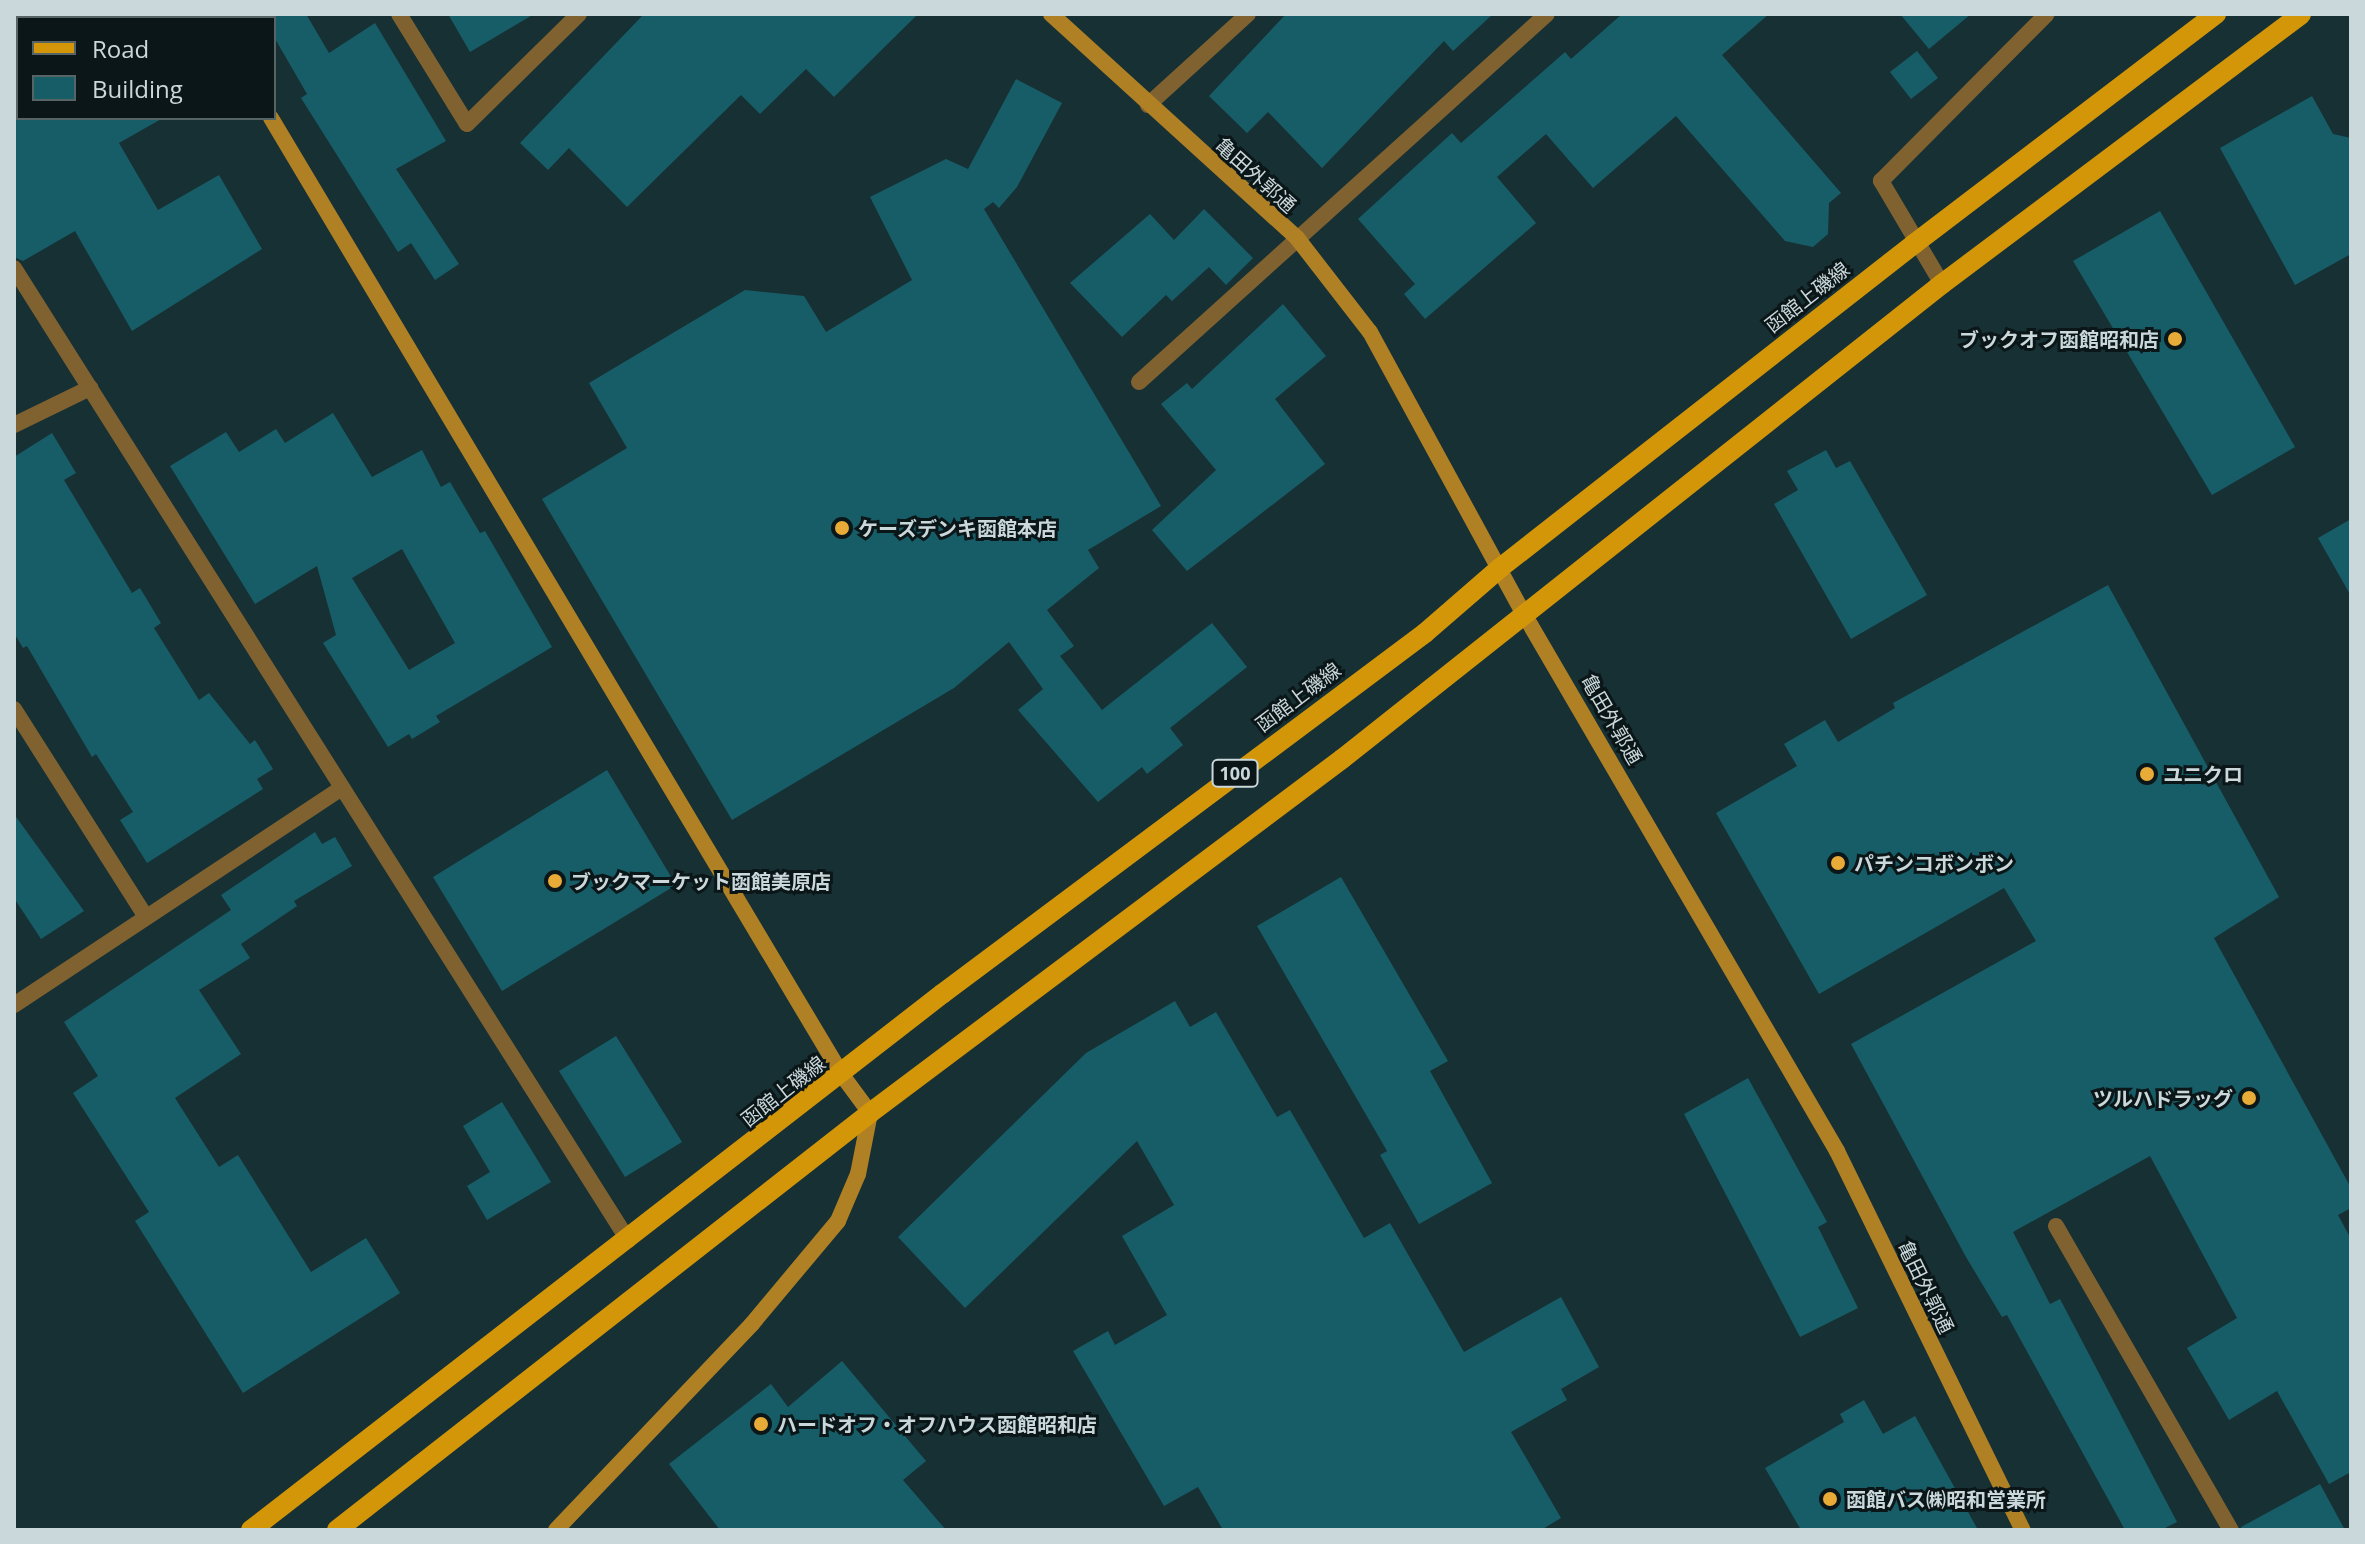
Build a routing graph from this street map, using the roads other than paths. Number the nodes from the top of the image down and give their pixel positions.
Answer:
1 (399, 14) edge
2 (579, 14) edge
3 (1051, 14) edge
4 (1248, 14) edge
5 (1547, 14) edge
6 (2047, 14) edge
7 (2216, 14) edge
8 (2301, 14) edge
9 (1148, 105) junction
10 (272, 120) edge
11 (1297, 238) junction
12 (1914, 244) junction
13 (14, 268) edge
14 (1942, 284) junction
15 (1139, 382) dead end
16 (90, 388) junction
17 (14, 425) edge
18 (1500, 568) junction
19 (1524, 614) junction
20 (14, 709) edge
21 (340, 789) junction
22 (146, 917) junction
23 (14, 1005) edge
24 (842, 1075) junction
25 (870, 1113) junction
26 (2056, 1226) dead end
27 (628, 1240) junction
28 (251, 1530) edge
29 (337, 1530) edge
30 (556, 1530) edge
31 (2023, 1530) edge
32 (2231, 1530) edge

1 - 2 street
3 - 9 street, 亀田外郭通
4 - 9 street
5 - 11 street
6 - 12 street
7 - 12 main road, 函館上磯線 / 100
8 - 14 main road, 100
9 - 11 street, 亀田外郭通
10 - 24 street
11 - 15 street
11 - 18 street, 亀田外郭通
12 - 14 street
12 - 18 main road, 函館上磯線 / 100
13 - 16 street
14 - 19 main road, 100
16 - 17 street
16 - 21 street
18 - 19 street, 亀田外郭通
18 - 24 main road, 函館上磯線 / 100
19 - 25 main road, 100
19 - 31 street, 亀田外郭通
20 - 22 street
21 - 22 street
21 - 27 street
22 - 23 street
24 - 25 street
24 - 27 main road, 函館上磯線 / 100
25 - 29 main road, 100
25 - 30 street
26 - 32 street
27 - 28 main road, 函館上磯線 / 100

